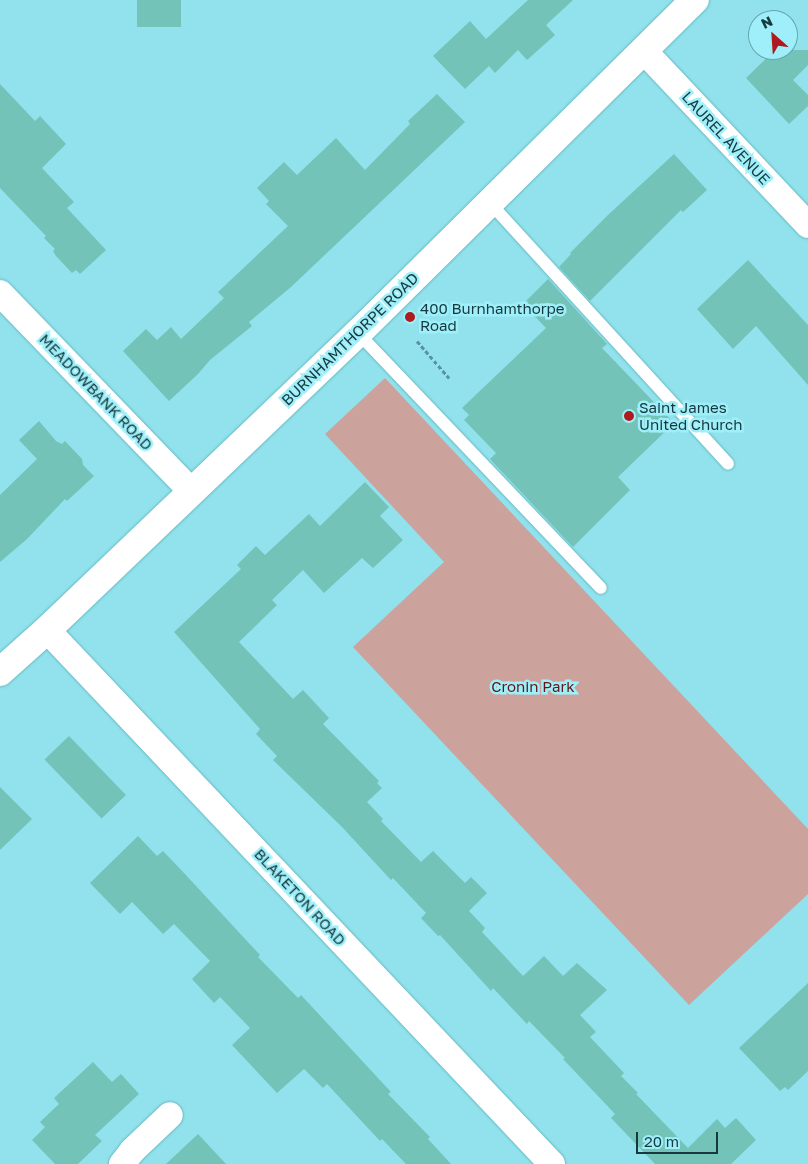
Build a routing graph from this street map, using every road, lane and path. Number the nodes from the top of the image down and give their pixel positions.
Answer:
1 (696, 0) edge
2 (644, 51) junction
3 (490, 203) junction
4 (808, 225) edge
5 (0, 293) edge
6 (358, 333) junction
7 (417, 341) dead end
8 (449, 378) dead end
9 (728, 464) dead end
10 (191, 491) junction
11 (601, 588) dead end
12 (47, 630) junction
13 (0, 672) edge
14 (170, 1115) dead end
15 (122, 1164) edge
16 (552, 1164) edge

1 - 2 main road, BURNHAMTHORPE ROAD
2 - 3 main road, BURNHAMTHORPE ROAD
2 - 4 street, LAUREL AVENUE
3 - 6 main road, BURNHAMTHORPE ROAD
3 - 9 lane
5 - 10 street, MEADOWBANK ROAD
6 - 10 main road, BURNHAMTHORPE ROAD
6 - 11 lane
7 - 8 path
10 - 12 main road, BURNHAMTHORPE ROAD
12 - 13 main road, BURNHAMTHORPE ROAD
12 - 16 street, BLAKETON ROAD
14 - 15 street

